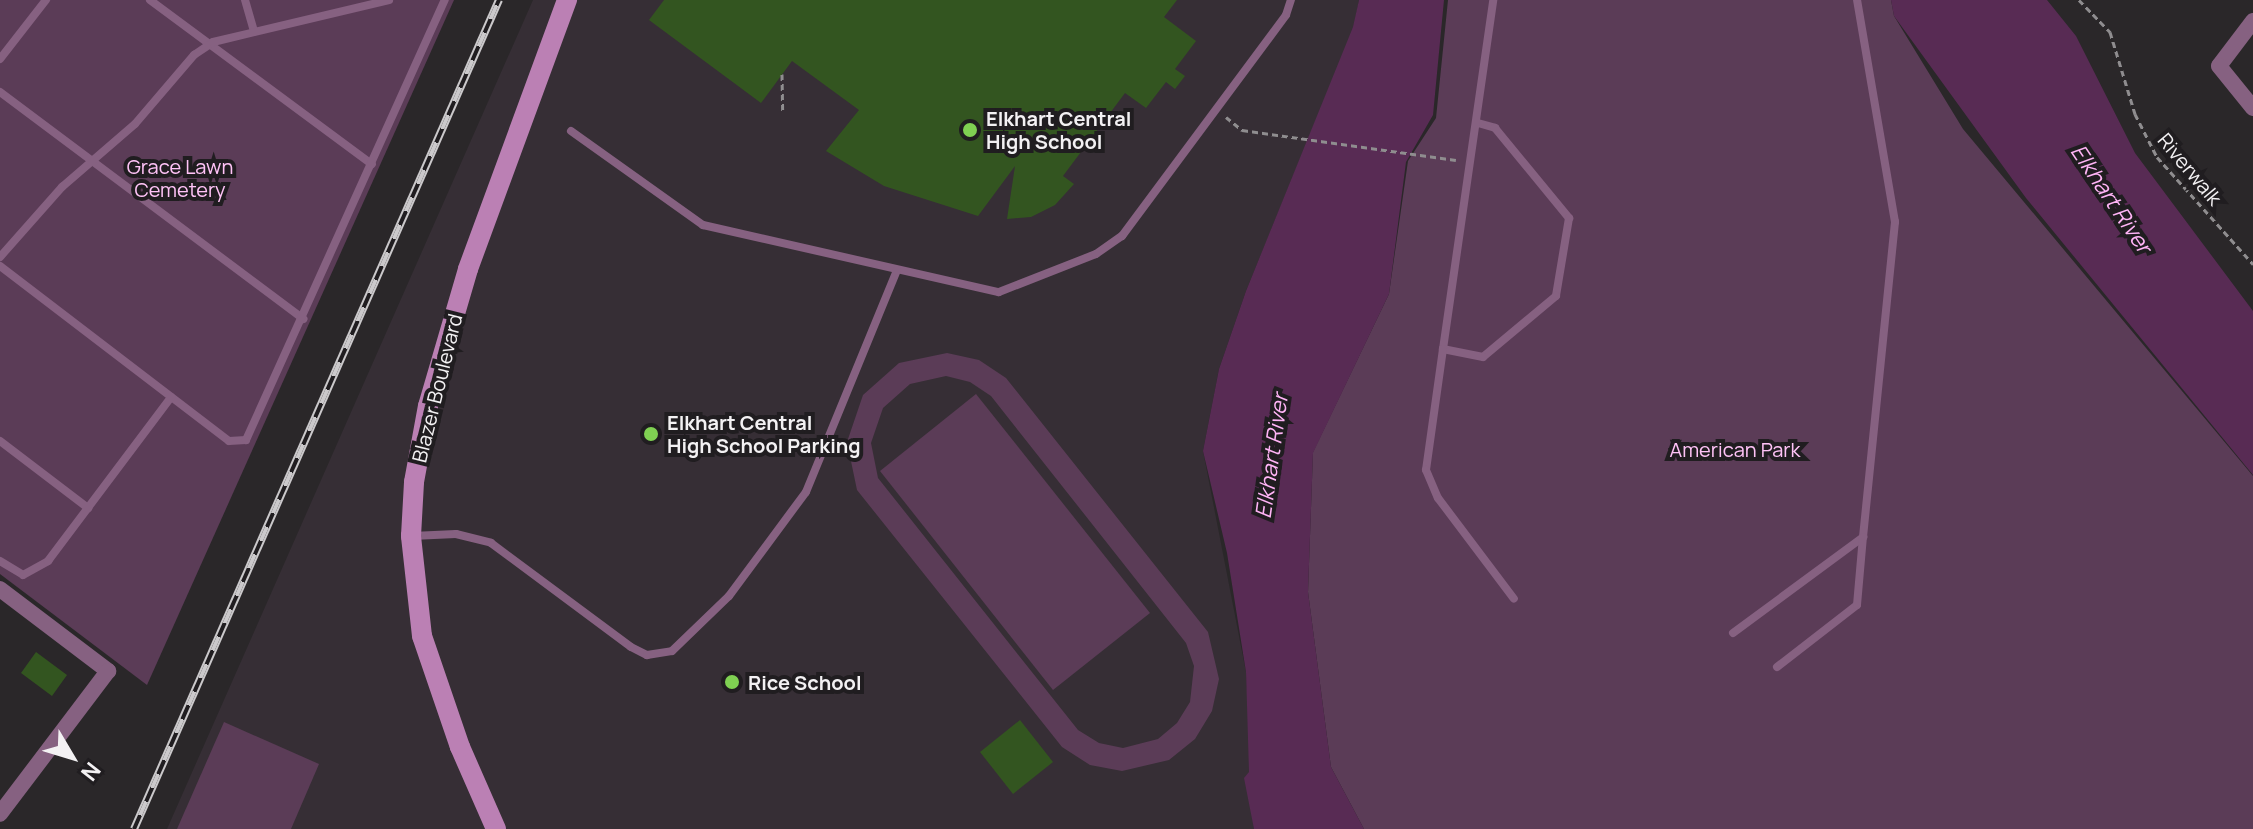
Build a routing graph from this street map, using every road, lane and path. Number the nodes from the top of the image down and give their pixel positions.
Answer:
1 (46, 0) edge
2 (150, 0) edge
3 (245, 0) edge
4 (389, 0) edge
5 (442, 0) edge
6 (567, 0) edge
7 (1291, 0) edge
8 (1493, 0) edge
9 (1857, 0) edge
10 (2079, 0) edge
11 (2253, 21) edge
12 (254, 32) junction
13 (209, 44) junction
14 (0, 59) edge
15 (782, 74) dead end
16 (0, 92) edge
17 (2253, 108) edge
18 (1217, 111) junction
19 (783, 113) dead end
20 (1478, 123) junction
21 (571, 131) dead end
22 (92, 161) junction
23 (1471, 162) junction
24 (372, 164) junction
25 (0, 257) edge
26 (2253, 264) edge
27 (0, 266) edge
28 (897, 270) junction
29 (303, 319) junction
30 (1443, 349) junction
31 (171, 397) junction
32 (0, 441) edge
33 (88, 508) junction
34 (411, 536) junction
35 (1863, 537) junction
36 (0, 561) edge
37 (0, 589) edge
38 (1514, 599) dead end
39 (1733, 633) dead end
40 (1777, 667) dead end
41 (0, 814) edge
42 (496, 829) edge

1 - 14 lane
2 - 13 lane
3 - 12 lane
4 - 12 lane
5 - 24 lane
6 - 34 main road, Blazer Boulevard
7 - 18 lane
8 - 20 lane
9 - 35 lane
10 - 26 path, Riverwalk
11 - 17 street
12 - 13 lane
13 - 22 lane
13 - 24 lane
15 - 19 path
16 - 22 lane
18 - 23 path
18 - 28 lane
20 - 23 lane
20 - 30 lane
21 - 28 lane
22 - 25 lane
22 - 29 lane
23 - 30 lane
24 - 29 lane
27 - 31 lane
28 - 34 lane
29 - 31 lane
30 - 38 lane
31 - 33 lane
32 - 33 lane
33 - 36 lane
34 - 42 main road, Blazer Boulevard
35 - 39 lane
35 - 40 lane
37 - 41 street

